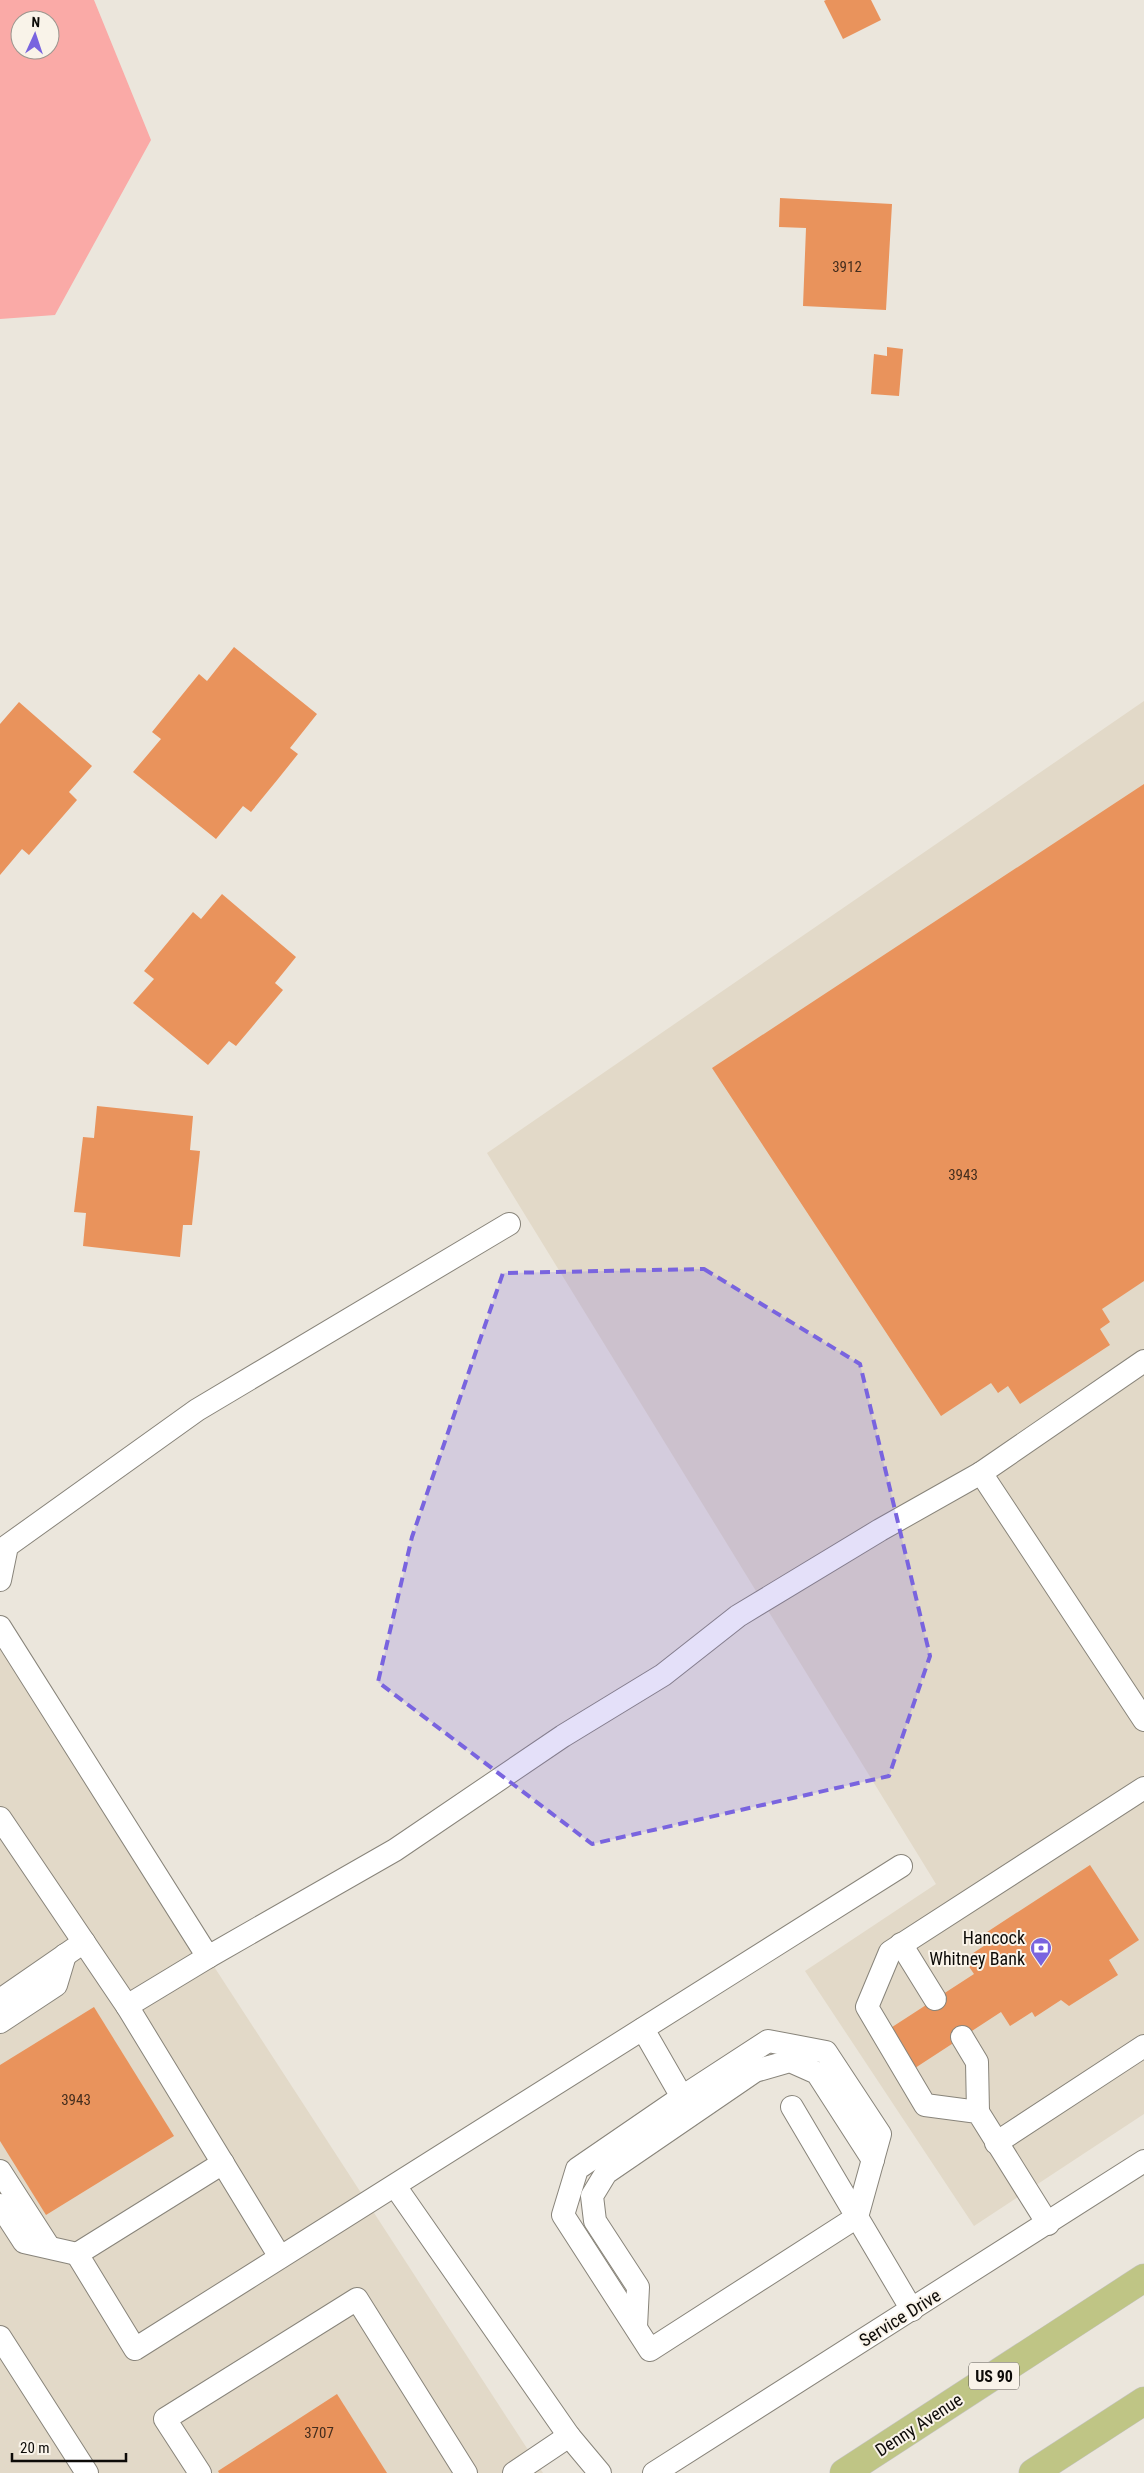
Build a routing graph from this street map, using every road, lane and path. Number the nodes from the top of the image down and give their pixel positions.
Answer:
1 (509, 1224) dead end
2 (1144, 1362) edge
3 (982, 1473) junction
4 (0, 1580) edge
5 (0, 1627) edge
6 (1144, 1720) edge
7 (1144, 1788) edge
8 (0, 1818) edge
9 (901, 1866) dead end
10 (84, 1942) junction
11 (901, 1944) junction
12 (65, 1955) junction
13 (208, 1958) junction
14 (935, 1999) dead end
15 (0, 2000) edge
16 (126, 2006) junction
17 (0, 2022) edge
18 (643, 2029) junction
19 (962, 2037) dead end
20 (1144, 2046) edge
21 (682, 2097) junction
22 (792, 2107) dead end
23 (978, 2112) junction
24 (996, 2143) junction
25 (873, 2160) junction
26 (1144, 2162) edge
27 (223, 2163) junction
28 (0, 2171) edge
29 (395, 2186) junction
30 (0, 2205) edge
31 (857, 2217) junction
32 (1048, 2224) junction
33 (49, 2247) junction
34 (77, 2254) junction
35 (280, 2257) junction
36 (1144, 2278) edge
37 (912, 2310) junction
38 (636, 2327) junction
39 (0, 2337) edge
40 (1144, 2401) edge
41 (569, 2436) junction
42 (87, 2473) edge
43 (200, 2473) edge
44 (466, 2473) edge
45 (514, 2473) edge
46 (600, 2473) edge
47 (654, 2473) edge
48 (844, 2473) edge
49 (1033, 2473) edge

1 - 4 lane
2 - 3 lane
3 - 6 lane
3 - 13 lane
5 - 13 lane
7 - 11 lane
8 - 10 lane
9 - 18 lane
10 - 12 lane
10 - 16 lane
11 - 14 lane
11 - 23 lane
12 - 15 lane
12 - 17 lane
13 - 16 lane
16 - 27 lane
18 - 21 lane
18 - 29 lane
19 - 23 lane
20 - 24 lane
21 - 25 lane
21 - 38 lane
22 - 31 lane
23 - 24 lane
24 - 32 lane
25 - 31 lane
25 - 38 lane
26 - 32 lane, Service Drive
27 - 34 lane
27 - 35 lane
28 - 33 lane
29 - 35 lane
29 - 41 lane
30 - 33 lane
31 - 37 lane
31 - 38 lane
32 - 37 lane, Service Drive
33 - 34 lane
34 - 35 lane
36 - 48 main road, Denny Avenue / US 90
37 - 47 lane, Service Drive
39 - 42 lane
40 - 49 main road
41 - 45 lane
41 - 46 lane
43 - 44 lane

